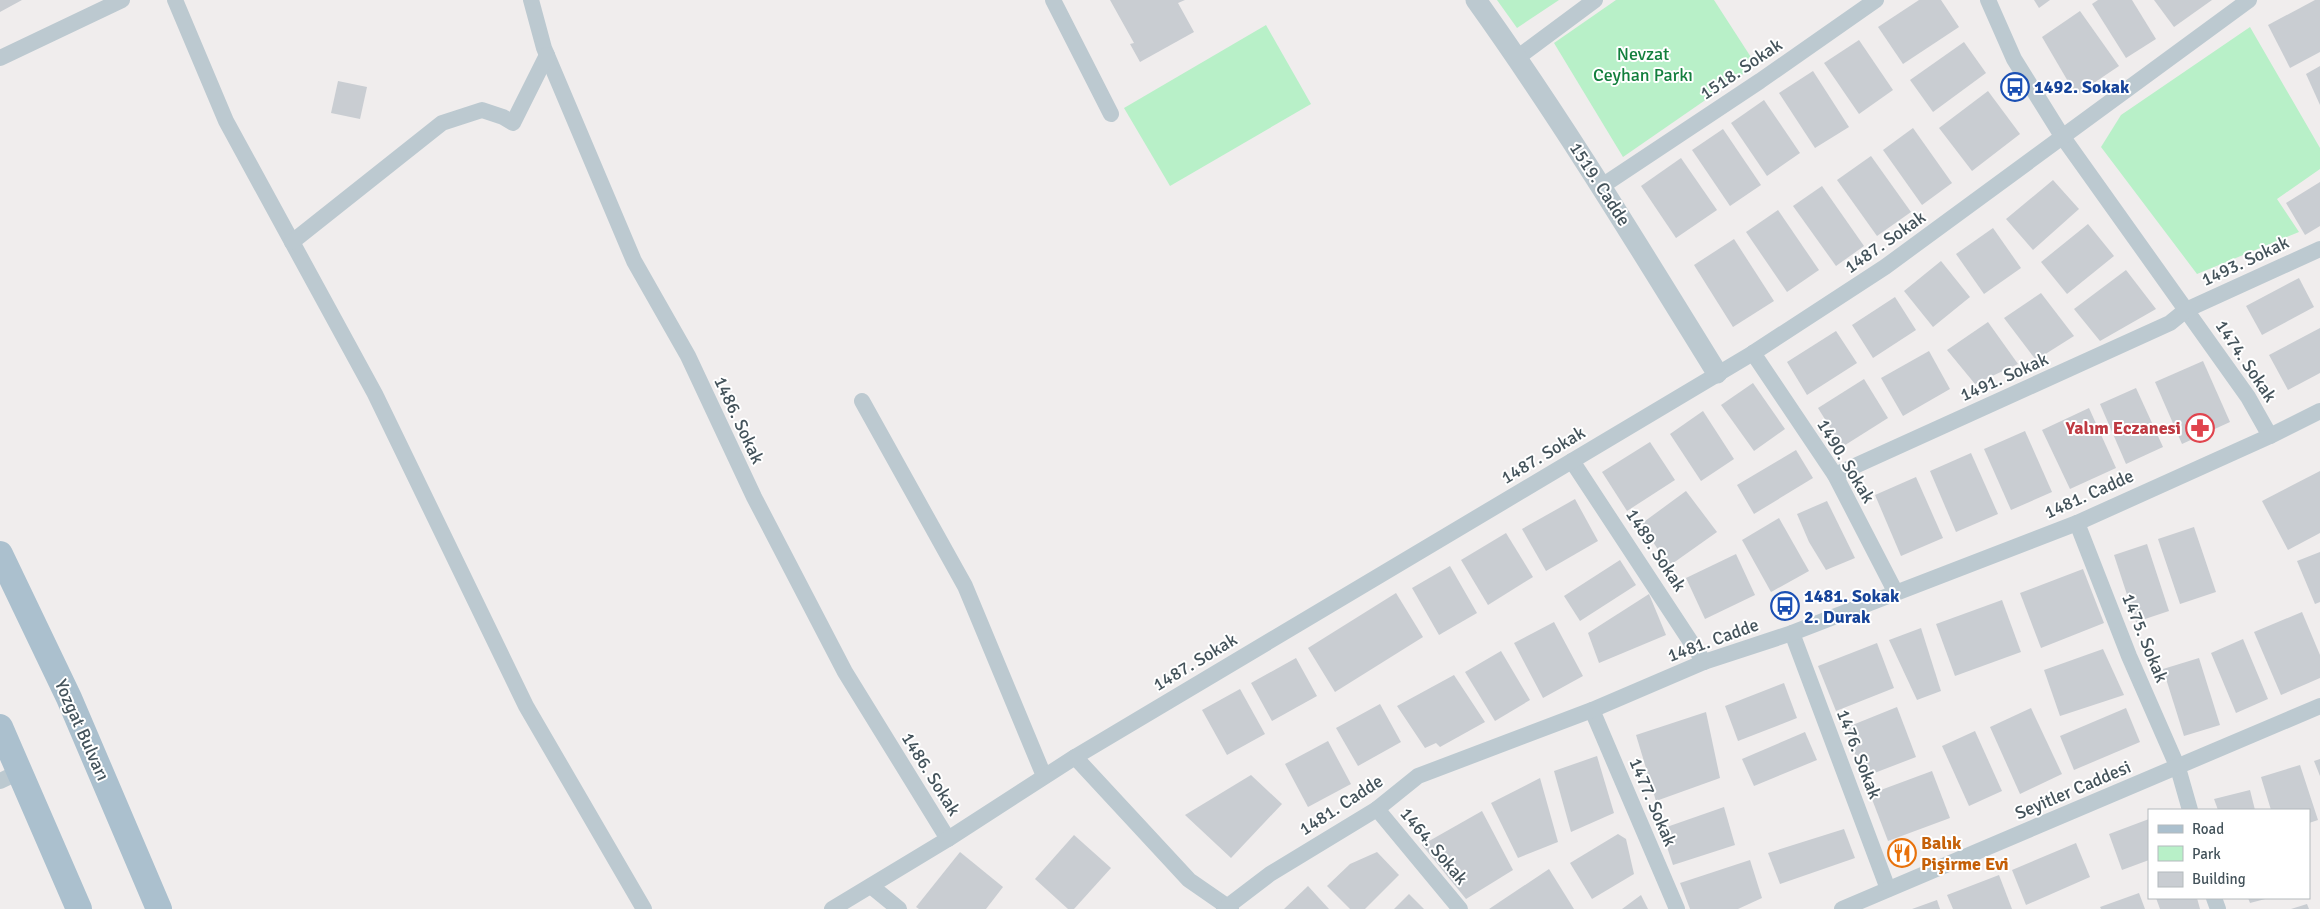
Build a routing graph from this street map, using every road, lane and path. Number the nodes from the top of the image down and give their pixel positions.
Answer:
1 (122, 0) edge
2 (175, 0) edge
3 (531, 0) edge
4 (1053, 0) edge
5 (1476, 0) edge
6 (1595, 0) edge
7 (1876, 0) edge
8 (1988, 0) edge
9 (2250, 0) edge
10 (547, 55) junction
11 (0, 58) edge
12 (1517, 58) junction
13 (1111, 114) dead end
14 (2062, 136) junction
15 (1602, 186) junction
16 (292, 242) junction
17 (2320, 249) edge
18 (2186, 310) junction
19 (1753, 353) junction
20 (1717, 373) junction
21 (862, 401) dead end
22 (2318, 416) edge
23 (2270, 436) junction
24 (1572, 461) junction
25 (1835, 476) junction
26 (2077, 523) junction
27 (0, 554) edge
28 (1896, 593) junction
29 (1792, 634) junction
30 (1704, 662) junction
31 (2320, 706) edge
32 (1592, 710) junction
33 (0, 726) edge
34 (1074, 757) junction
35 (2178, 768) junction
36 (10, 776) edge
37 (1044, 776) junction
38 (1377, 809) junction
39 (2190, 809) edge
40 (948, 839) junction
41 (871, 886) junction
42 (1888, 890) junction
43 (1227, 908) edge
44 (79, 909) edge
45 (159, 909) edge
46 (644, 909) edge
47 (832, 909) edge
48 (899, 909) edge
49 (1460, 909) edge
50 (1677, 909) edge
51 (1842, 909) edge

1 - 11 street
2 - 16 street
3 - 10 street, 1486. Sokak
4 - 13 street
5 - 12 street, 1519. Cadde
6 - 12 street
7 - 15 street, 1518. Sokak
8 - 14 street
9 - 14 street, 1487. Sokak
10 - 16 street
10 - 40 street, 1486. Sokak
12 - 15 street, 1519. Cadde
14 - 18 street
14 - 19 street, 1487. Sokak
15 - 20 street, 1519. Cadde
16 - 46 street
17 - 18 street, 1493. Sokak
18 - 23 street, 1474. Sokak
18 - 25 street, 1491. Sokak
19 - 20 street, 1487. Sokak
19 - 25 street, 1490. Sokak
20 - 24 street, 1487. Sokak
21 - 37 street
22 - 23 street, 1481. Cadde
23 - 26 street, 1481. Cadde
24 - 30 street, 1489. Sokak
24 - 34 street, 1487. Sokak
25 - 28 street, 1490. Sokak
26 - 28 street, 1481. Cadde
26 - 35 street, 1475. Sokak
27 - 45 main road, Yozgat Bulvarı
28 - 29 street, 1481. Cadde
29 - 30 street, 1481. Cadde
29 - 42 street, 1476. Sokak
30 - 32 street, 1481. Cadde
31 - 35 street, Seyitler Caddesi
32 - 38 street, 1481. Cadde
32 - 50 street, 1477. Sokak
33 - 36 main road
34 - 37 street, 1487. Sokak
34 - 43 street
35 - 39 street, 1475. Sokak
35 - 42 street, Seyitler Caddesi
36 - 44 main road
37 - 40 street, 1487. Sokak
38 - 43 street, 1481. Cadde
38 - 49 street, 1464. Sokak
40 - 41 street, 1487. Sokak
41 - 47 street, 1487. Sokak
41 - 48 street
42 - 51 street, Seyitler Caddesi

